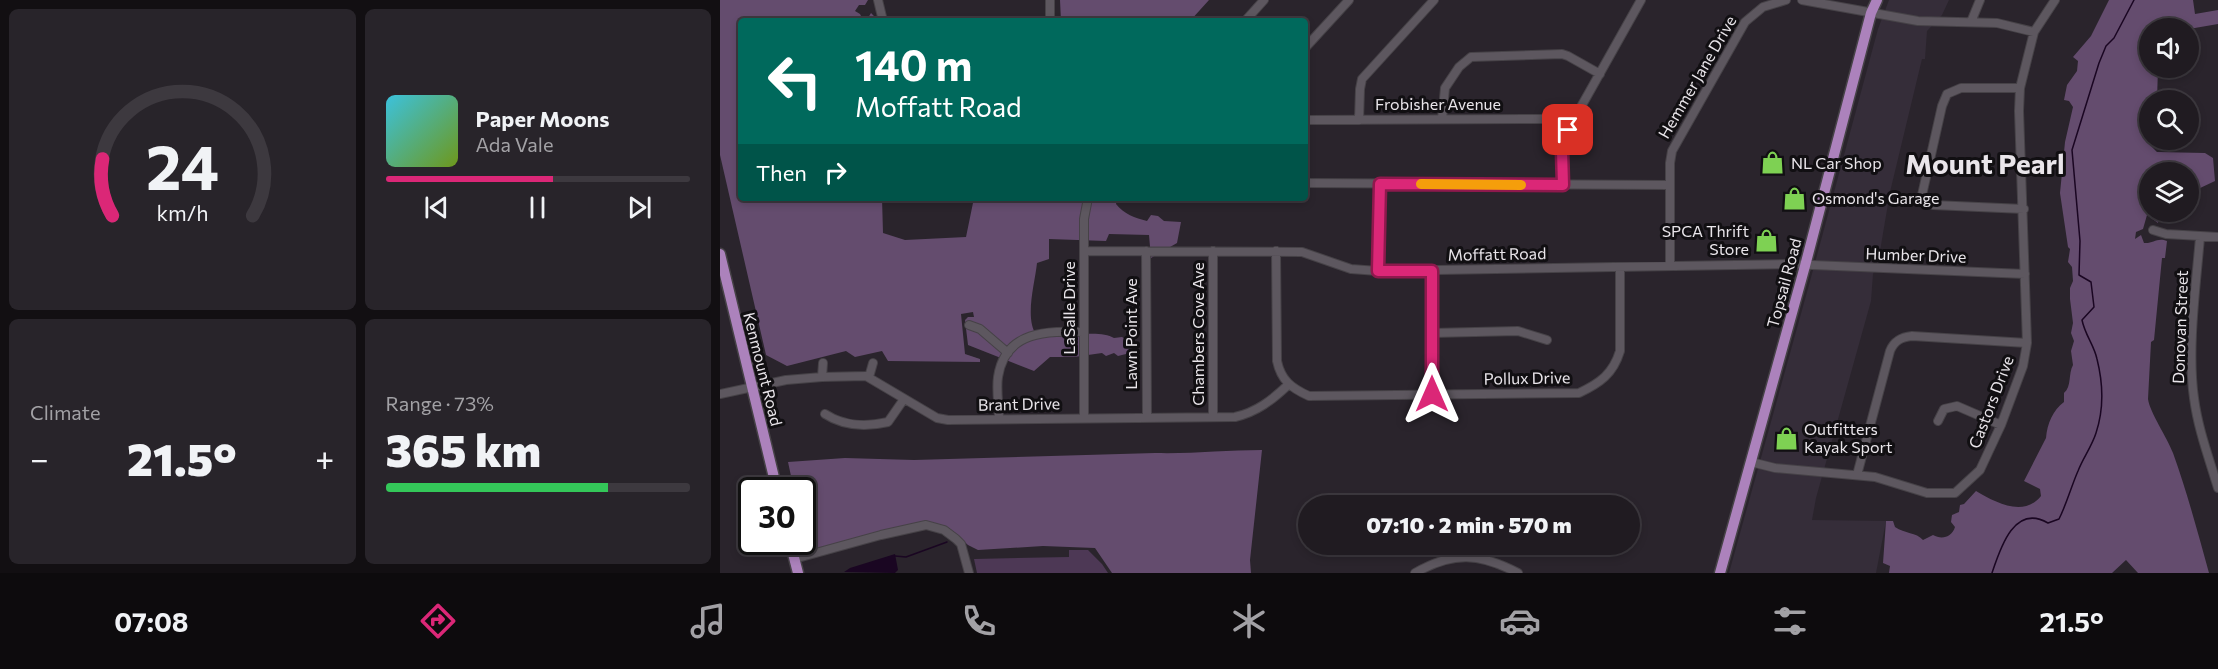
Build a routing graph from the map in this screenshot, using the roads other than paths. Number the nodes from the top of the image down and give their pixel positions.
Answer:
1 (878, 0) edge
2 (1050, 0) edge
3 (1264, 0) edge
4 (1349, 0) edge
5 (1434, 0) edge
6 (1641, 0) edge
7 (1786, 0) edge
8 (1802, 0) edge
9 (1877, 0) edge
10 (1980, 0) edge
11 (2055, 0) edge
12 (1773, 1) edge
13 (1871, 12) junction
14 (882, 18) edge
15 (1050, 18) edge
16 (1248, 18) edge
17 (1971, 22) junction
18 (2034, 32) junction
19 (1308, 45) edge
20 (1600, 74) junction
21 (2020, 88) junction
22 (1443, 119) junction
23 (1308, 120) edge
24 (1359, 120) junction
25 (1568, 130) junction
26 (1308, 183) edge
27 (1380, 184) junction
28 (1563, 185) junction
29 (1670, 185) junction
30 (1087, 201) edge
31 (2024, 210) junction
32 (2153, 230) dead end
33 (2200, 237) junction
34 (2218, 237) edge
35 (1084, 251) junction
36 (1146, 251) junction
37 (1213, 251) junction
38 (1276, 251) junction
39 (720, 254) edge
40 (1670, 266) junction
41 (1805, 266) junction
42 (1620, 267) junction
43 (1378, 271) junction
44 (1432, 271) junction
45 (2025, 274) junction
46 (969, 326) dead end
47 (1084, 332) junction
48 (1432, 333) junction
49 (1546, 340) dead end
50 (2027, 343) junction
51 (1008, 353) junction
52 (823, 363) dead end
53 (873, 363) dead end
54 (822, 377) junction
55 (869, 377) junction
56 (1288, 385) junction
57 (752, 386) junction
58 (720, 394) edge
59 (1432, 394) junction
60 (904, 399) junction
61 (825, 414) dead end
62 (1147, 417) junction
63 (1214, 417) junction
64 (1084, 418) junction
65 (999, 419) junction
66 (1938, 421) dead end
67 (2001, 425) junction
68 (1751, 462) junction
69 (2215, 466) edge
70 (1857, 475) junction
71 (774, 477) edge
72 (2218, 488) edge
73 (793, 555) edge
74 (794, 559) junction
75 (798, 573) edge
76 (969, 573) edge
77 (1415, 573) edge
78 (1518, 573) edge
79 (1720, 573) edge

1 - 14 street
2 - 15 street
3 - 16 street
4 - 19 street
5 - 24 street
6 - 20 street
7 - 12 street, Hemmer Jane Drive
8 - 13 street
9 - 13 main road, Topsail Road
10 - 17 street
11 - 18 street, Castors Drive
12 - 29 street, Hemmer Jane Drive
13 - 17 street
13 - 41 main road, Topsail Road
17 - 18 street
18 - 21 street, Castors Drive
20 - 22 street
20 - 25 street
21 - 31 street, Castors Drive
21 - 31 street
22 - 24 street, Frobisher Avenue
22 - 25 street, Frobisher Avenue
23 - 24 street, Frobisher Avenue
25 - 28 street
26 - 27 street
27 - 28 street
27 - 43 street
28 - 29 street
29 - 40 street, Hemmer Jane Drive
30 - 35 street, LaSalle Drive
31 - 45 street, Castors Drive
32 - 33 street
33 - 34 street
33 - 69 street, Donovan Street
35 - 36 street, Moffatt Road
35 - 47 street, LaSalle Drive
36 - 37 street, Moffatt Road
36 - 62 street, Lawn Point Ave
37 - 38 street, Moffatt Road
37 - 63 street, Chambers Cove Ave
38 - 43 street, Moffatt Road
38 - 56 street
39 - 57 main road, Kenmount Road
40 - 41 street, Moffatt Road
40 - 42 street, Moffatt Road
41 - 45 street, Humber Drive
41 - 68 main road, Topsail Road
42 - 44 street, Moffatt Road
42 - 59 street, Pollux Drive
43 - 44 street, Moffatt Road
44 - 48 street
45 - 50 street, Castors Drive
46 - 51 street
47 - 51 street
47 - 64 street, LaSalle Drive
48 - 49 street
48 - 59 street
50 - 67 street, Castors Drive
50 - 70 street
51 - 65 street
52 - 54 street
53 - 55 street
54 - 55 street
54 - 57 street
55 - 60 street, Brant Drive
56 - 59 street, Pollux Drive
56 - 63 street, Brant Drive
57 - 58 street
57 - 71 main road, Kenmount Road
60 - 61 street
60 - 65 street, Brant Drive
62 - 63 street, Brant Drive
62 - 64 street, Brant Drive
64 - 65 street, Brant Drive
66 - 67 street
67 - 70 street, Castors Drive
68 - 70 street, Castors Drive
68 - 79 main road, Topsail Road
69 - 72 street, Donovan Street
73 - 74 main road
74 - 75 main road
74 - 76 street
77 - 78 street

